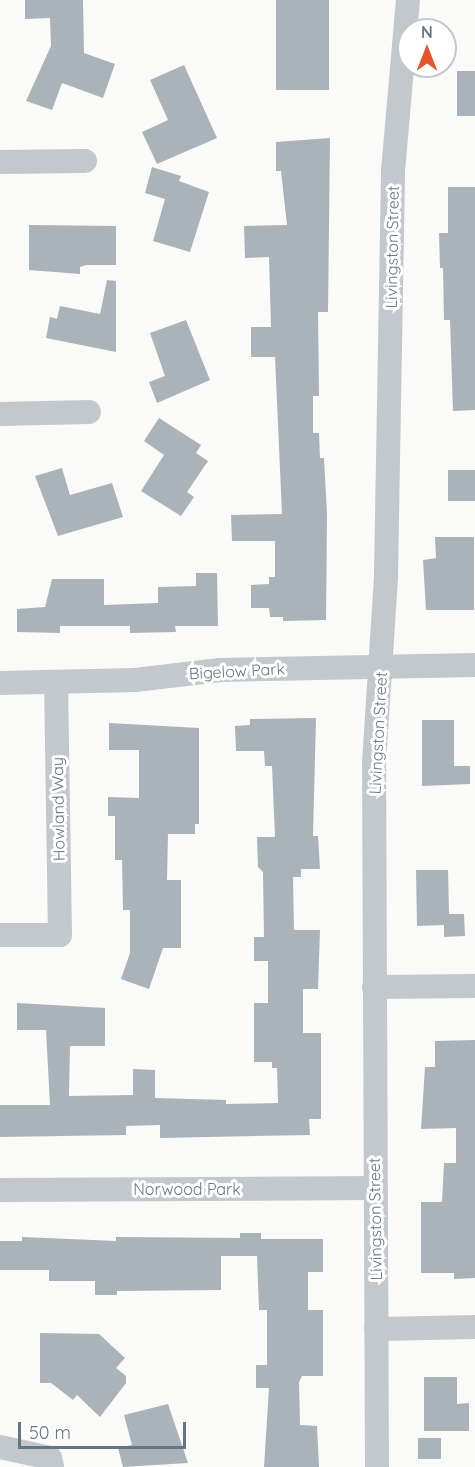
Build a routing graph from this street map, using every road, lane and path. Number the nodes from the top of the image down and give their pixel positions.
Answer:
1 (408, 0) edge
2 (85, 161) dead end
3 (0, 162) edge
4 (89, 412) dead end
5 (0, 414) edge
6 (475, 665) edge
7 (381, 666) junction
8 (0, 683) edge
9 (56, 683) junction
10 (0, 935) edge
11 (475, 986) edge
12 (374, 987) junction
13 (375, 1188) junction
14 (0, 1190) edge
15 (475, 1327) edge
16 (376, 1329) junction
17 (0, 1447) edge
18 (51, 1462) edge
19 (377, 1467) edge

1 - 7 street, Livingston Street
2 - 3 street
4 - 5 street
6 - 7 street, Bigelow Park
7 - 9 street, Bigelow Park
7 - 12 street, Livingston Street
8 - 9 street, Bigelow Park
9 - 10 street, Howland Way
11 - 12 street
12 - 13 street, Livingston Street
13 - 14 street, Norwood Park
13 - 16 street, Livingston Street
15 - 16 street
16 - 19 street, Livingston Street
17 - 18 street

